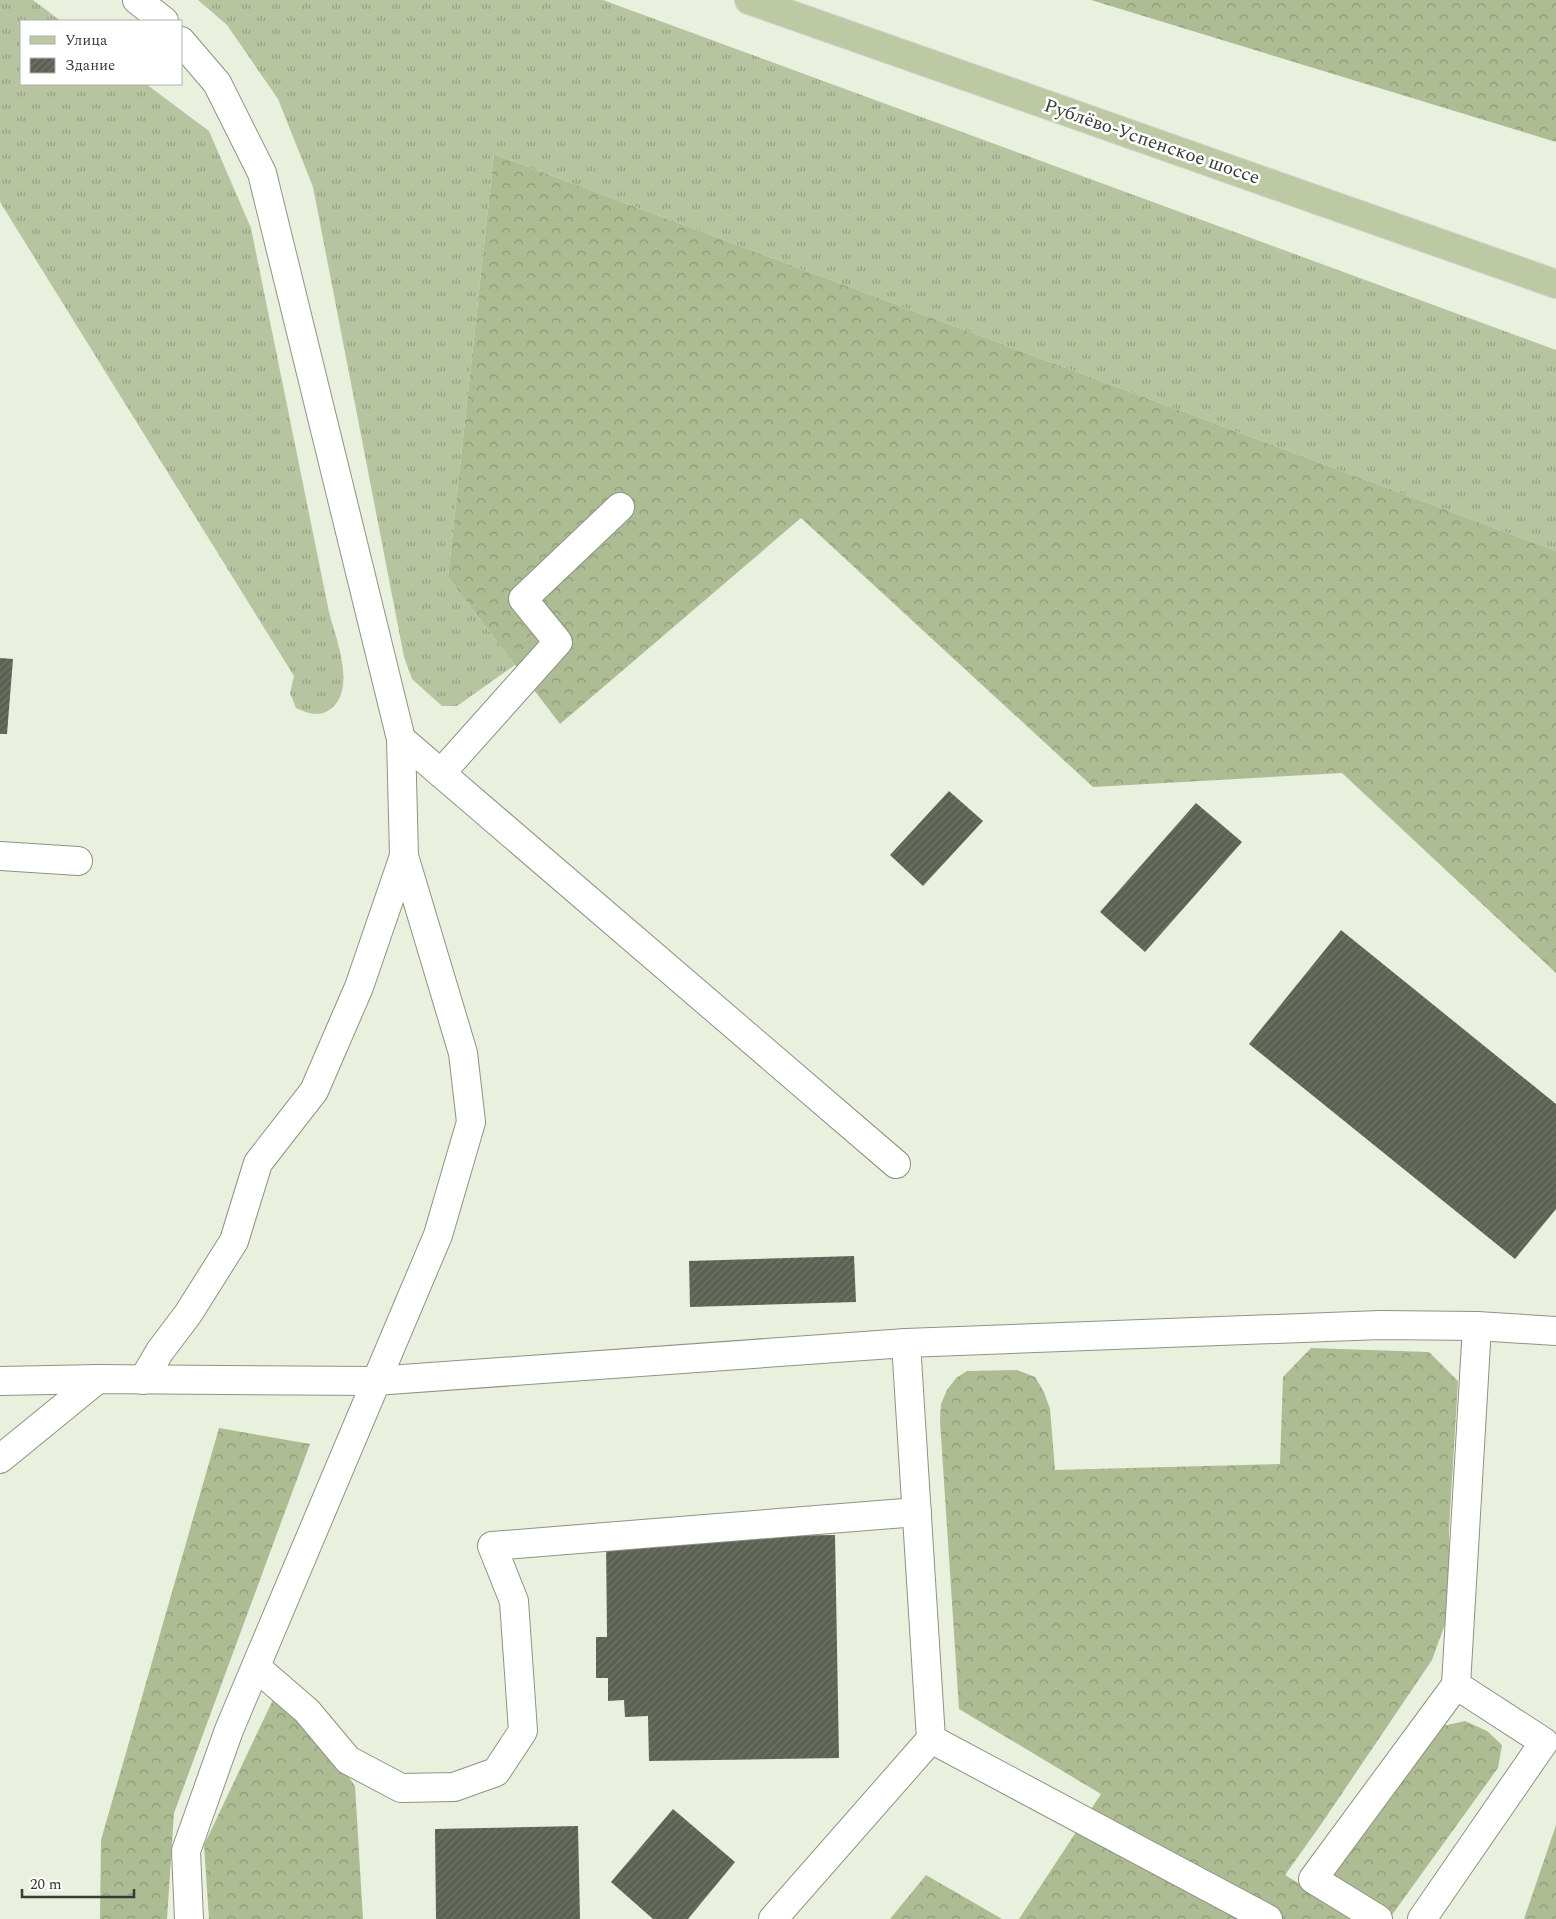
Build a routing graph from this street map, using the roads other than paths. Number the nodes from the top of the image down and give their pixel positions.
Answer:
1 (137, 0) edge
2 (749, 0) edge
3 (163, 20) edge
4 (182, 42) edge
5 (1556, 284) edge
6 (620, 507) dead end
7 (401, 738) junction
8 (441, 773) junction
9 (0, 856) edge
10 (404, 856) junction
11 (78, 861) dead end
12 (896, 1164) dead end
13 (1477, 1326) junction
14 (1556, 1331) edge
15 (906, 1343) junction
16 (98, 1379) junction
17 (143, 1380) junction
18 (0, 1381) edge
19 (376, 1381) junction
20 (0, 1460) edge
21 (917, 1512) junction
22 (256, 1667) junction
23 (1456, 1686) junction
24 (931, 1739) junction
25 (188, 1919) edge
26 (773, 1919) edge
27 (1268, 1919) edge
28 (1378, 1919) edge
29 (1422, 1919) edge

1 - 3 street
2 - 5 main road, Рублёво-Успенское шоссе
4 - 7 street
6 - 8 street
7 - 8 street
7 - 10 street
8 - 12 street
9 - 11 street
10 - 17 street
10 - 19 street
13 - 14 street
13 - 15 street
13 - 23 street
15 - 19 street
15 - 21 street
16 - 17 street
16 - 18 street
16 - 20 street
17 - 19 street
19 - 22 street
21 - 22 street
21 - 24 street
22 - 25 street
23 - 28 street
23 - 29 street
24 - 26 street
24 - 27 street

